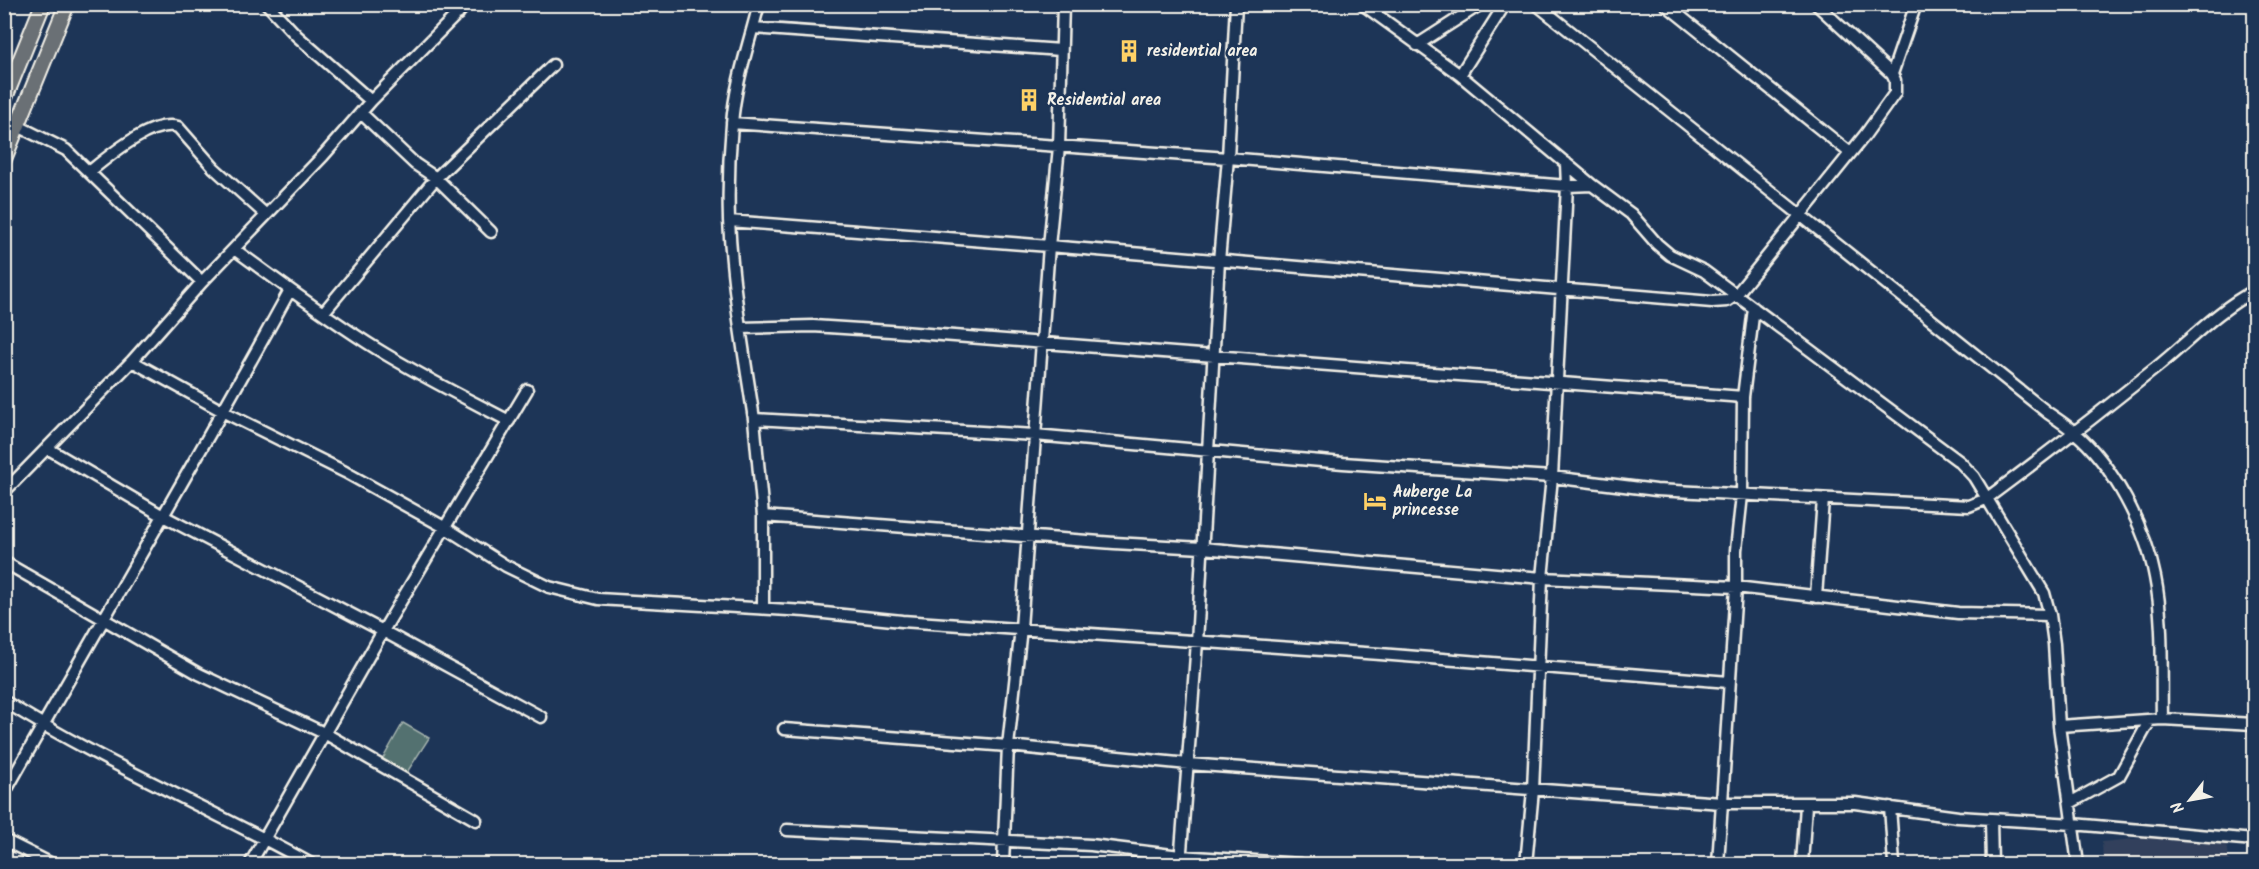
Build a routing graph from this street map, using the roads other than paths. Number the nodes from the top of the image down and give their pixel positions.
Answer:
1 (44, 4) edge
2 (67, 4) edge
3 (267, 4) edge
4 (448, 4) edge
5 (467, 4) edge
6 (759, 4) edge
7 (1063, 4) edge
8 (1236, 4) edge
9 (1362, 4) edge
10 (1481, 4) edge
11 (1505, 4) edge
12 (1536, 4) edge
13 (1665, 4) edge
14 (1816, 4) edge
15 (1916, 4) edge
16 (458, 14) junction
17 (753, 28) junction
18 (1418, 45) junction
19 (1061, 50) junction
20 (553, 64) dead end
21 (1892, 74) junction
22 (1460, 75) junction
23 (4, 100) edge
24 (371, 101) junction
25 (361, 113) junction
26 (4, 119) edge
27 (732, 123) junction
28 (18, 125) junction
29 (1059, 147) junction
30 (1849, 152) junction
31 (1228, 158) junction
32 (4, 159) edge
33 (1566, 163) junction
34 (89, 172) junction
35 (436, 178) junction
36 (1592, 185) junction
37 (1567, 186) junction
38 (265, 214) junction
39 (1800, 214) junction
40 (729, 221) junction
41 (491, 232) dead end
42 (1048, 246) junction
43 (234, 249) junction
44 (1219, 261) junction
45 (202, 282) junction
46 (290, 290) junction
47 (1561, 290) junction
48 (2254, 291) edge
49 (1736, 295) junction
50 (1754, 308) junction
51 (323, 313) junction
52 (741, 328) junction
53 (1042, 342) junction
54 (1213, 356) junction
55 (132, 361) junction
56 (1556, 383) junction
57 (527, 390) dead end
58 (1743, 397) junction
59 (224, 412) junction
60 (754, 419) junction
61 (509, 421) junction
62 (2075, 432) junction
63 (1035, 435) junction
64 (47, 448) junction
65 (1208, 452) junction
66 (1552, 477) junction
67 (4, 492) edge
68 (1742, 495) junction
69 (1823, 499) junction
70 (1986, 499) junction
71 (163, 516) junction
72 (763, 516) junction
73 (446, 528) junction
74 (1028, 535) junction
75 (1202, 548) junction
76 (4, 561) edge
77 (1542, 578) junction
78 (1736, 587) junction
79 (1816, 597) junction
80 (763, 608) junction
81 (2050, 615) junction
82 (103, 618) junction
83 (1021, 628) junction
84 (384, 631) junction
85 (1197, 642) junction
86 (1539, 667) junction
87 (1729, 682) junction
88 (4, 700) edge
89 (541, 717) dead end
90 (2156, 719) junction
91 (2254, 724) edge
92 (43, 725) junction
93 (2059, 726) junction
94 (784, 729) dead end
95 (326, 734) junction
96 (1008, 746) junction
97 (1188, 764) junction
98 (1533, 790) junction
99 (4, 794) edge
100 (1722, 803) junction
101 (2070, 803) junction
102 (1806, 804) junction
103 (1890, 807) junction
104 (1991, 819) junction
105 (476, 820) dead end
106 (2073, 824) junction
107 (787, 830) dead end
108 (265, 839) junction
109 (4, 840) edge
110 (2254, 840) edge
111 (1004, 841) junction
112 (1180, 860) edge
113 (52, 864) edge
114 (250, 864) edge
115 (311, 864) edge
116 (1003, 864) edge
117 (1300, 864) edge
118 (1526, 864) edge
119 (1718, 864) edge
120 (1802, 864) edge
121 (1894, 864) edge
122 (1992, 864) edge
123 (2079, 864) edge

1 - 23 main road
2 - 28 main road
3 - 24 street
4 - 16 street
5 - 16 street
6 - 17 street
7 - 19 street
8 - 31 street
9 - 18 street
10 - 18 street
11 - 22 street
12 - 39 street
13 - 30 street
14 - 21 street
15 - 21 street
16 - 24 street
17 - 19 street
17 - 27 street
18 - 22 street
19 - 29 street
20 - 35 street
21 - 30 street
22 - 33 street
24 - 25 street
25 - 35 street
25 - 38 street
26 - 28 street
27 - 29 street
27 - 40 street
28 - 32 main road
28 - 34 street
29 - 31 street
29 - 42 street
30 - 39 street
31 - 37 street
31 - 44 street
33 - 36 street
33 - 37 street
34 - 38 street
34 - 45 street
35 - 41 street
35 - 51 street
36 - 37 street
36 - 49 street
37 - 47 street
38 - 43 street
39 - 49 street
39 - 62 street
40 - 42 street
40 - 52 street
42 - 44 street
42 - 53 street
43 - 45 street
43 - 46 street
44 - 47 street
44 - 54 street
45 - 55 street
46 - 51 street
46 - 59 street
47 - 49 street
47 - 56 street
48 - 62 street
49 - 50 street
50 - 58 street
50 - 70 street
51 - 61 street
52 - 53 street
52 - 60 street
53 - 54 street
53 - 63 street
54 - 56 street
54 - 65 street
55 - 59 street
55 - 64 street
56 - 58 street
56 - 66 street
57 - 61 street
58 - 68 street
59 - 71 street
59 - 73 street
60 - 63 street
60 - 72 street
61 - 73 street
62 - 70 street
62 - 90 street
63 - 65 street
63 - 74 street
64 - 67 street
64 - 71 street
65 - 66 street
65 - 75 street
66 - 68 street
66 - 77 street
68 - 69 street
68 - 78 street
69 - 70 street
69 - 79 street
70 - 81 street
71 - 82 street
71 - 84 street
72 - 74 street
72 - 80 street
73 - 80 street
73 - 84 street
74 - 75 street
74 - 83 street
75 - 77 street
75 - 85 street
76 - 82 street
77 - 78 street
77 - 86 street
78 - 79 street
78 - 87 street
79 - 81 street
80 - 83 street
81 - 93 street
82 - 92 street
82 - 95 street
83 - 85 street
83 - 96 street
84 - 89 street
84 - 95 street
85 - 86 street
85 - 97 street
86 - 87 street
86 - 98 street
87 - 100 street
88 - 92 street
90 - 91 street
90 - 93 street
90 - 101 street
92 - 99 street
92 - 108 street
93 - 101 street
94 - 96 street
95 - 105 street
95 - 108 street
96 - 97 street
96 - 111 street
97 - 98 street
97 - 112 street
98 - 100 street
98 - 118 street
100 - 102 street
100 - 119 street
101 - 106 street
102 - 103 street
102 - 120 street
103 - 104 street
103 - 121 street
104 - 106 street
104 - 122 street
106 - 110 street
106 - 123 street
107 - 111 street
108 - 114 street
108 - 115 street
109 - 113 street
111 - 112 street
111 - 116 street
112 - 117 street

